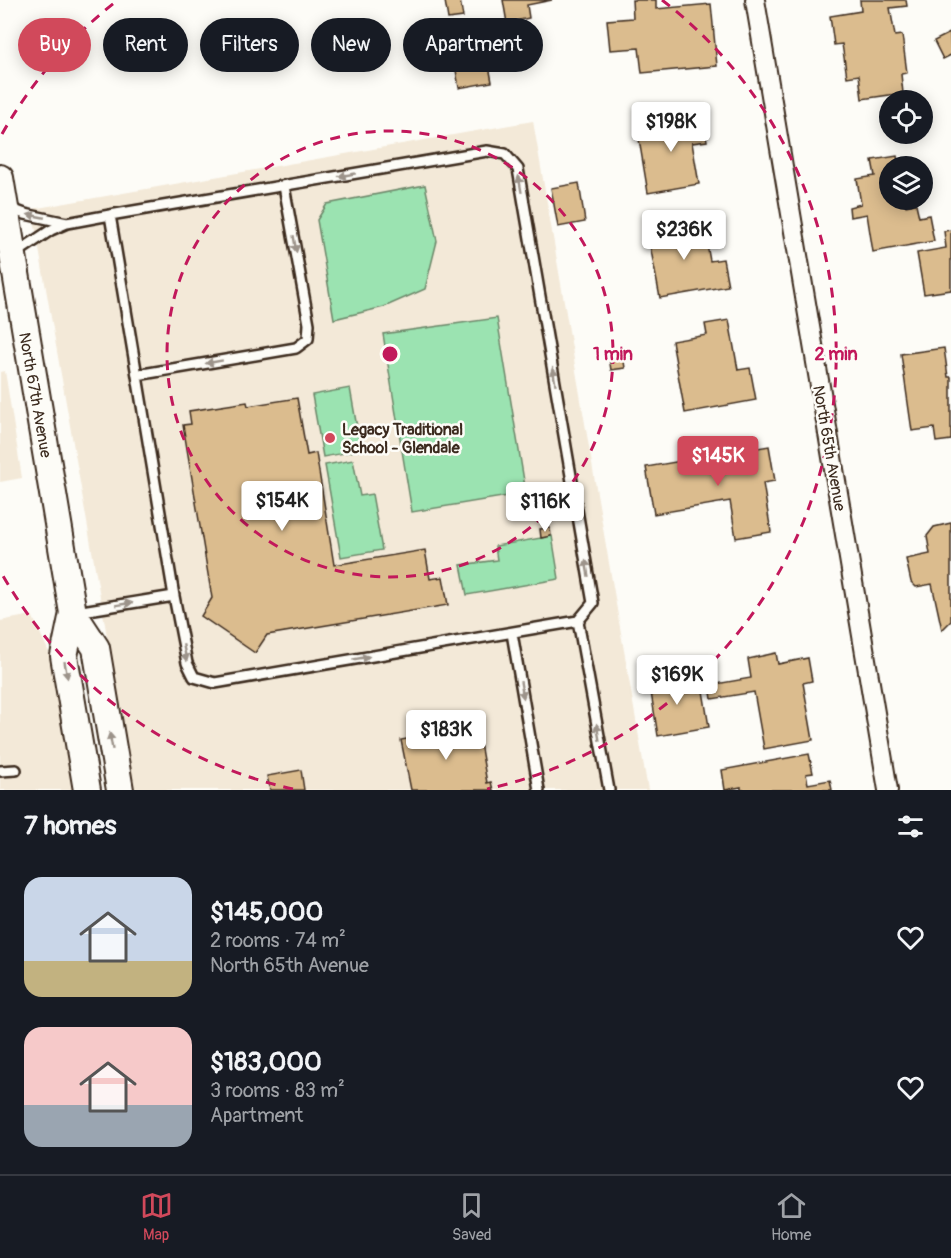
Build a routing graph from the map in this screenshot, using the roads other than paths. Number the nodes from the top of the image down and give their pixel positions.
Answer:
1 (755, 0) edge
2 (0, 177) edge
3 (284, 186) junction
4 (4, 206) junction
5 (110, 215) junction
6 (67, 223) junction
7 (13, 255) junction
8 (137, 375) junction
9 (174, 596) junction
10 (73, 613) junction
11 (578, 621) junction
12 (512, 633) junction
13 (16, 770) dead end
14 (0, 771) edge
15 (87, 790) edge
16 (120, 790) edge
17 (539, 790) edge
18 (609, 790) edge
19 (888, 790) edge

1 - 19 street, North 65th Avenue
2 - 4 main road, North 67th Avenue
3 - 5 lane
3 -> 8 lane
11 -> 3 lane
6 -> 4 lane
4 - 7 main road, North 67th Avenue
5 - 6 lane
5 - 8 lane
6 - 7 lane
7 - 10 main road, North 67th Avenue
8 - 9 lane
10 -> 9 lane
9 -> 12 lane
10 -> 15 main road, North 67th Avenue
16 -> 10 main road, North 67th Avenue
11 - 12 lane
18 -> 11 lane
12 -> 17 lane
13 - 14 lane

